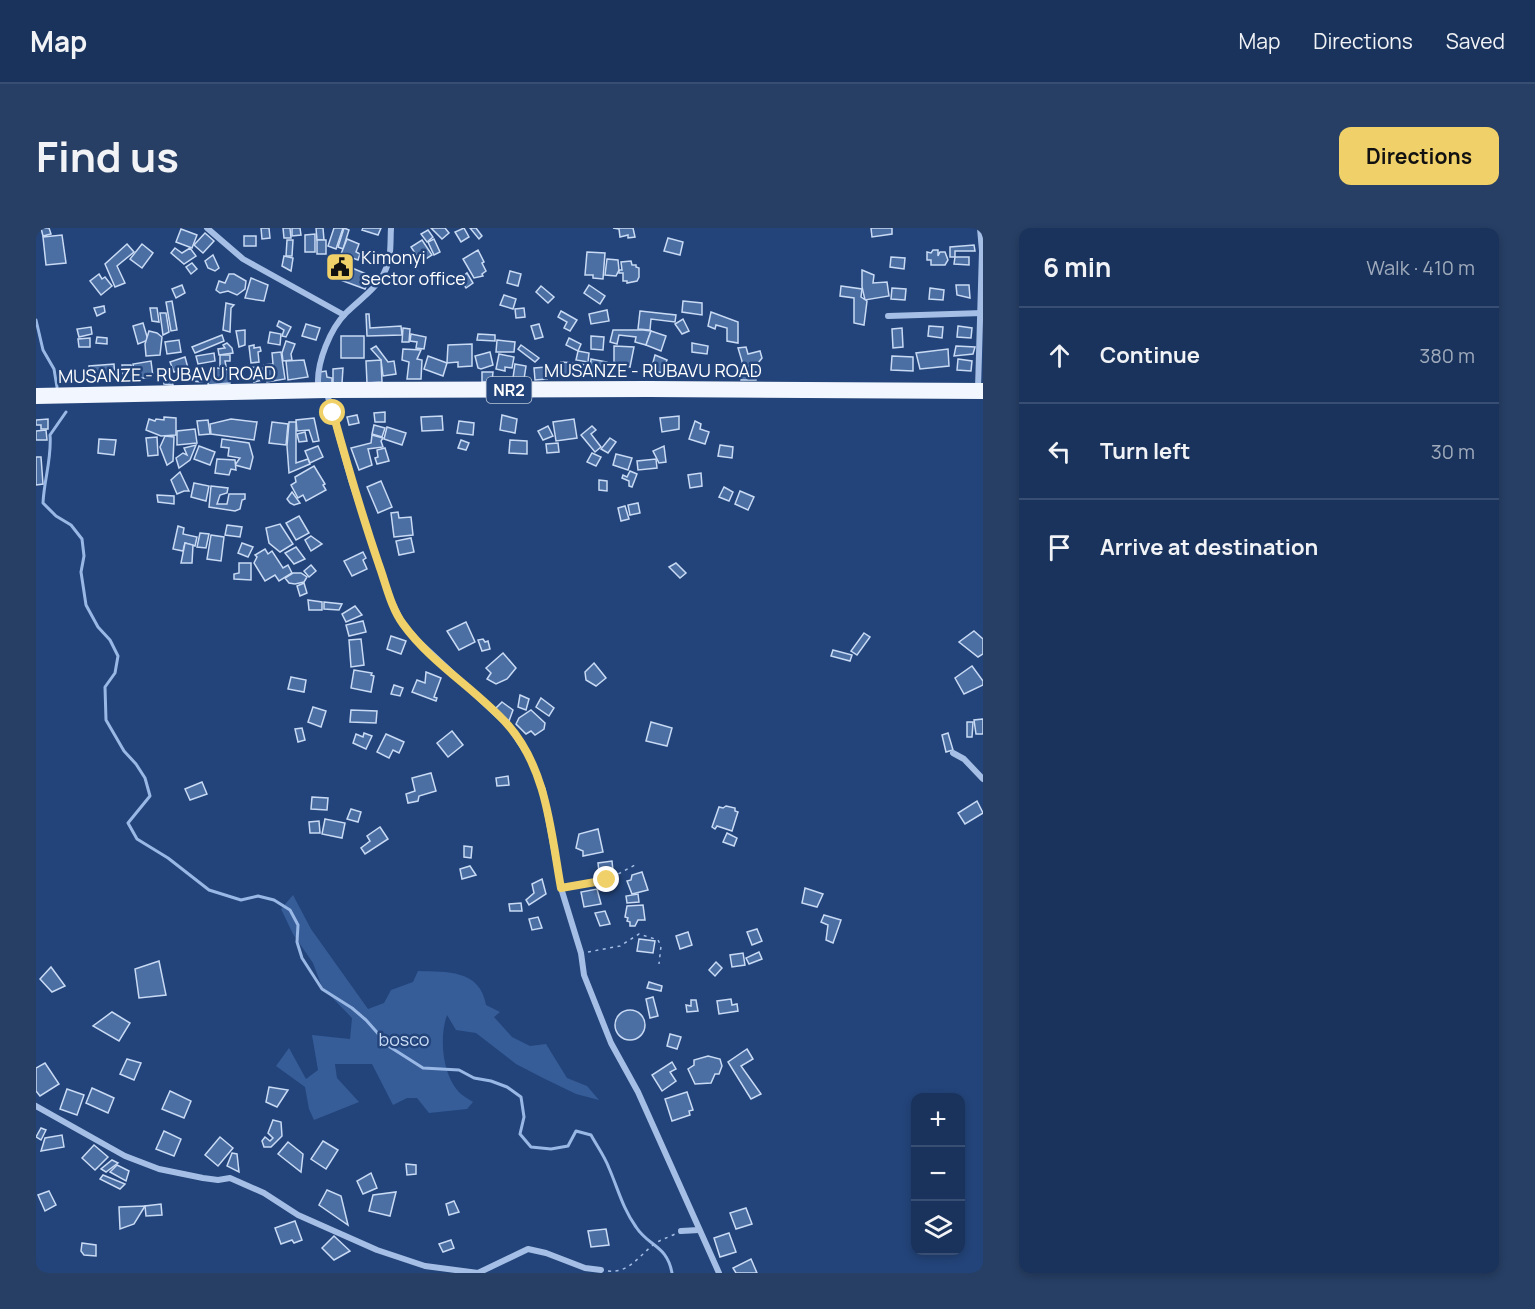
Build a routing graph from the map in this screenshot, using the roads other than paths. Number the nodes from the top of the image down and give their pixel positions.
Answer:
1 (207, 228) edge
2 (391, 228) edge
3 (980, 228) edge
4 (982, 245) edge
5 (982, 314) edge
6 (344, 315) junction
7 (888, 316) dead end
8 (326, 390) junction
9 (980, 391) edge
10 (36, 396) edge
11 (953, 753) dead end
12 (983, 779) edge
13 (36, 1106) edge
14 (699, 1230) junction
15 (681, 1231) road end
16 (601, 1270) road end
17 (719, 1273) edge

1 - 6 street
2 - 6 street
3 - 4 street
4 - 5 street
5 - 7 street
5 - 9 street
6 - 8 street
8 - 9 highway, MUSANZE - RUBAVU ROAD / NR2
8 - 10 highway, MUSANZE - RUBAVU ROAD / NR2
8 - 14 street
11 - 12 street
13 - 16 street
14 - 15 street
14 - 17 street

